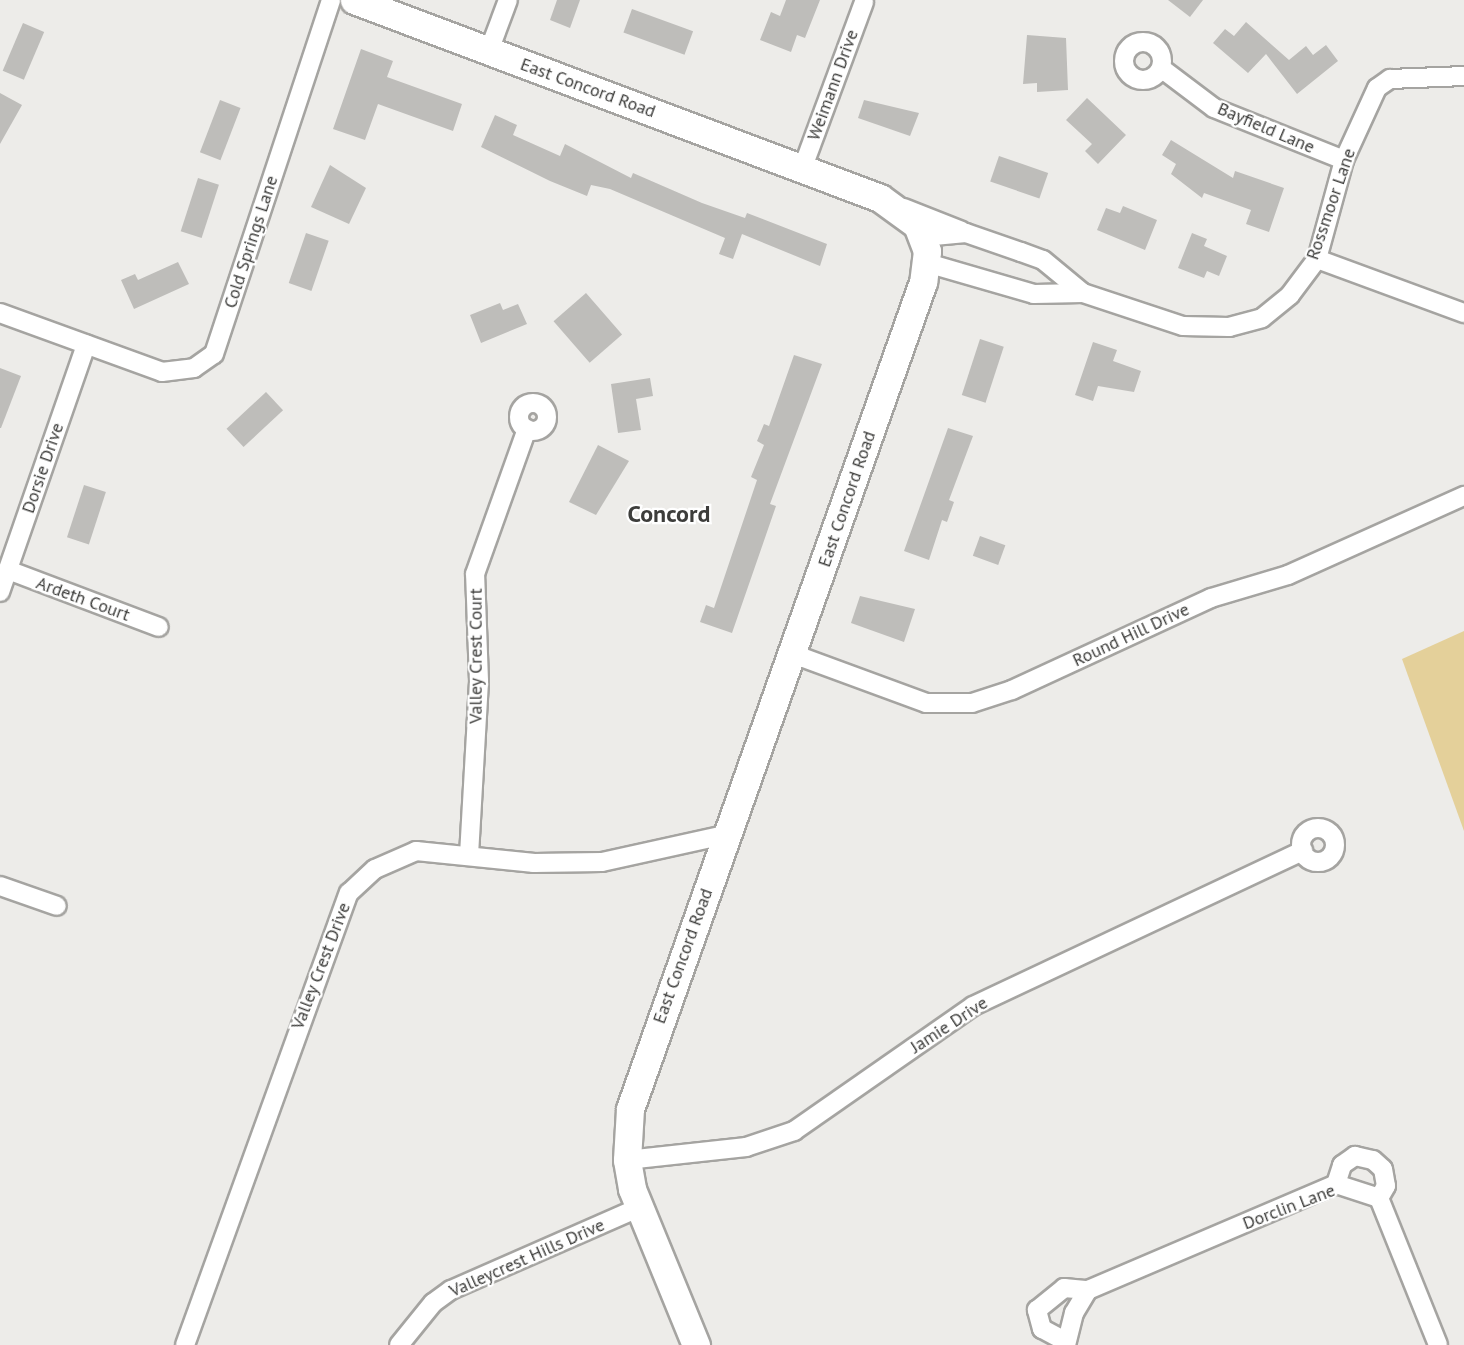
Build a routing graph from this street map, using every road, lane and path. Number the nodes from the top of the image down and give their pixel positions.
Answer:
1 (331, 0) edge
2 (354, 0) edge
3 (508, 0) edge
4 (866, 1) edge
5 (489, 51) junction
6 (1161, 68) dead end
7 (1464, 76) edge
8 (1344, 160) junction
9 (803, 168) junction
10 (880, 198) junction
11 (966, 233) junction
12 (923, 237) junction
13 (1317, 259) junction
14 (927, 263) junction
15 (1083, 293) junction
16 (0, 313) edge
17 (1464, 313) edge
18 (86, 345) junction
19 (527, 429) dead end
20 (1464, 496) edge
21 (8, 570) junction
22 (0, 592) edge
23 (159, 627) dead end
24 (793, 654) junction
25 (729, 834) junction
26 (1303, 851) dead end
27 (469, 855) junction
28 (0, 886) edge
29 (57, 906) dead end
30 (627, 1160) junction
31 (1336, 1184) junction
32 (1379, 1198) junction
33 (638, 1208) junction
34 (1088, 1290) junction
35 (1066, 1343) edge
36 (185, 1345) edge
37 (399, 1345) edge
38 (696, 1345) edge
39 (1437, 1345) edge

1 - 18 street, Cold Springs Lane
2 - 5 street, East Concord Road
3 - 5 street
4 - 9 street, Weimann Drive
5 - 9 street, East Concord Road
6 - 8 street, Bayfield Lane
7 - 8 street, Rossmoor Lane
8 - 13 street, Rossmoor Lane
9 - 10 street, East Concord Road
10 - 11 street, Rossmoor Lane
10 - 12 street, East Concord Road
11 - 12 street, Rossmoor Lane
11 - 15 street, Rossmoor Lane
12 - 14 street, East Concord Road
13 - 15 street, Rossmoor Lane
13 - 17 street
14 - 15 street, Rossmoor Lane
14 - 24 street, East Concord Road
16 - 18 street, Cold Springs Lane
18 - 21 street, Dorsie Drive
19 - 27 street, Valley Crest Court
20 - 24 street, Round Hill Drive
21 - 22 street, Dorsie Drive
21 - 23 street, Ardeth Court
24 - 25 street, East Concord Road
25 - 27 street, Valley Crest Drive
25 - 30 street, East Concord Road
26 - 30 street, Jamie Drive
27 - 36 street, Valley Crest Drive
28 - 29 street
30 - 33 street, East Concord Road
31 - 32 street, Dorclin Lane
31 - 32 street
31 - 34 street, Dorclin Lane
32 - 39 street
33 - 37 street, Valleycrest Hills Drive
33 - 38 street, East Concord Road
34 - 35 street, Dorclin Lane
34 - 35 street, Dorclin Lane

